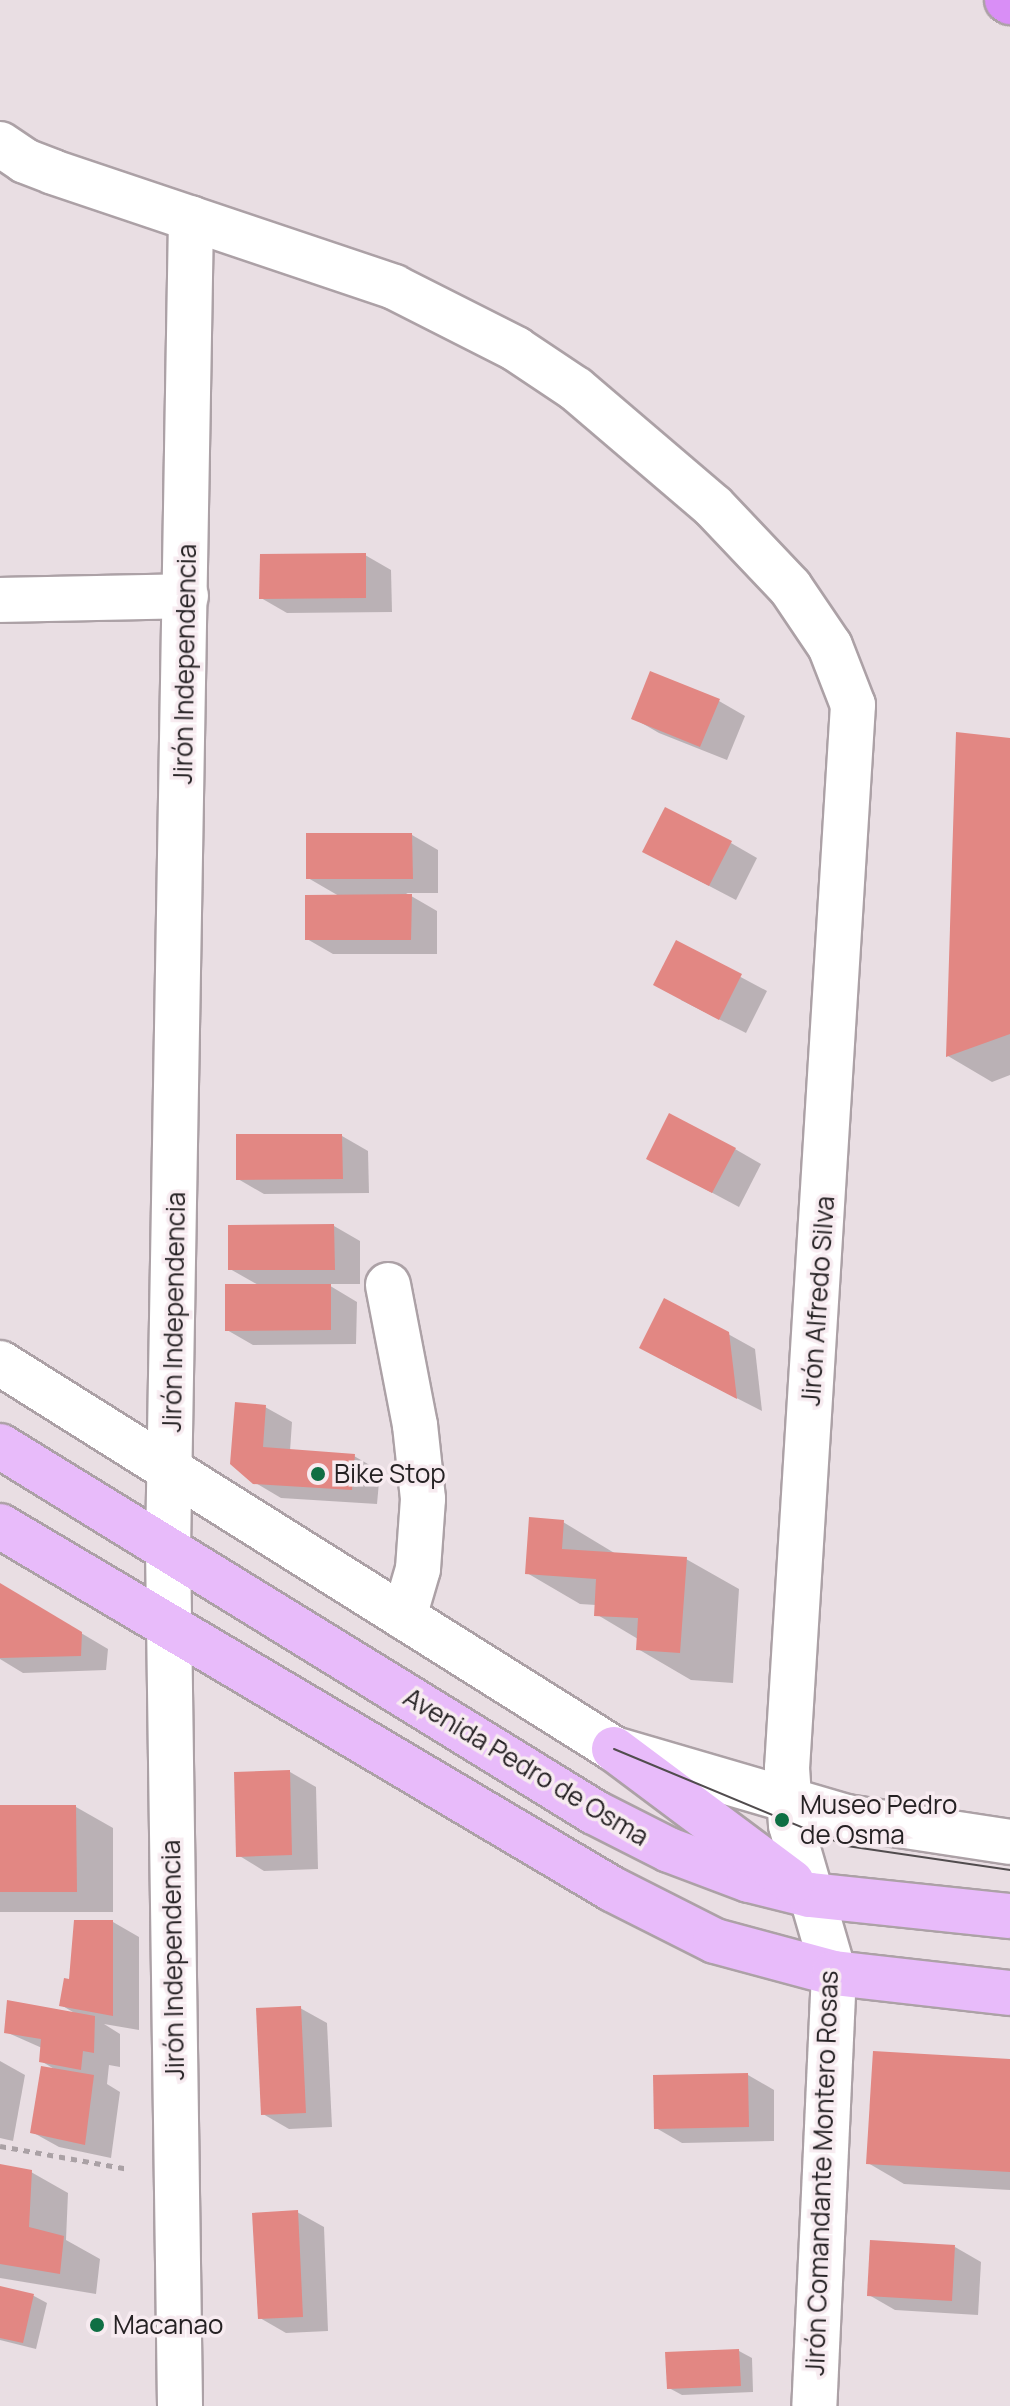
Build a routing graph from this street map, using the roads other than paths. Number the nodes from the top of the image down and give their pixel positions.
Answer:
1 (1, 147) edge
2 (191, 218) junction
3 (186, 596) junction
4 (0, 600) edge
5 (388, 1285) dead end
6 (0, 1363) edge
7 (0, 1446) edge
8 (171, 1472) junction
9 (0, 1526) edge
10 (168, 1550) junction
11 (404, 1617) junction
12 (168, 1626) junction
13 (614, 1749) junction
14 (789, 1800) junction
15 (1010, 1842) edge
16 (810, 1895) junction
17 (1010, 1916) edge
18 (834, 1973) junction
19 (1010, 1993) edge
20 (180, 2406) edge
21 (814, 2406) edge

1 - 2 street
2 - 3 street, Jirón Independencia
2 - 14 street, Jirón Alfredo Silva
3 - 4 street
3 - 8 street, Jirón Independencia
5 - 11 street
6 - 8 street
7 - 10 main road, Avenida Pedro de Osma
8 - 10 street, Jirón Independencia
8 - 11 street
9 - 12 main road
10 - 12 street, Jirón Independencia
10 - 16 main road, Avenida Pedro de Osma
11 - 13 street
12 - 18 main road
12 - 20 street, Jirón Independencia
13 - 14 street
13 - 16 main road
14 - 15 street
14 - 16 street, Jirón Alfredo Silva
16 - 17 main road, Avenida Pedro de Osma
16 - 18 street, Jirón Comandante Montero Rosas
18 - 19 main road
18 - 21 street, Jirón Comandante Montero Rosas

